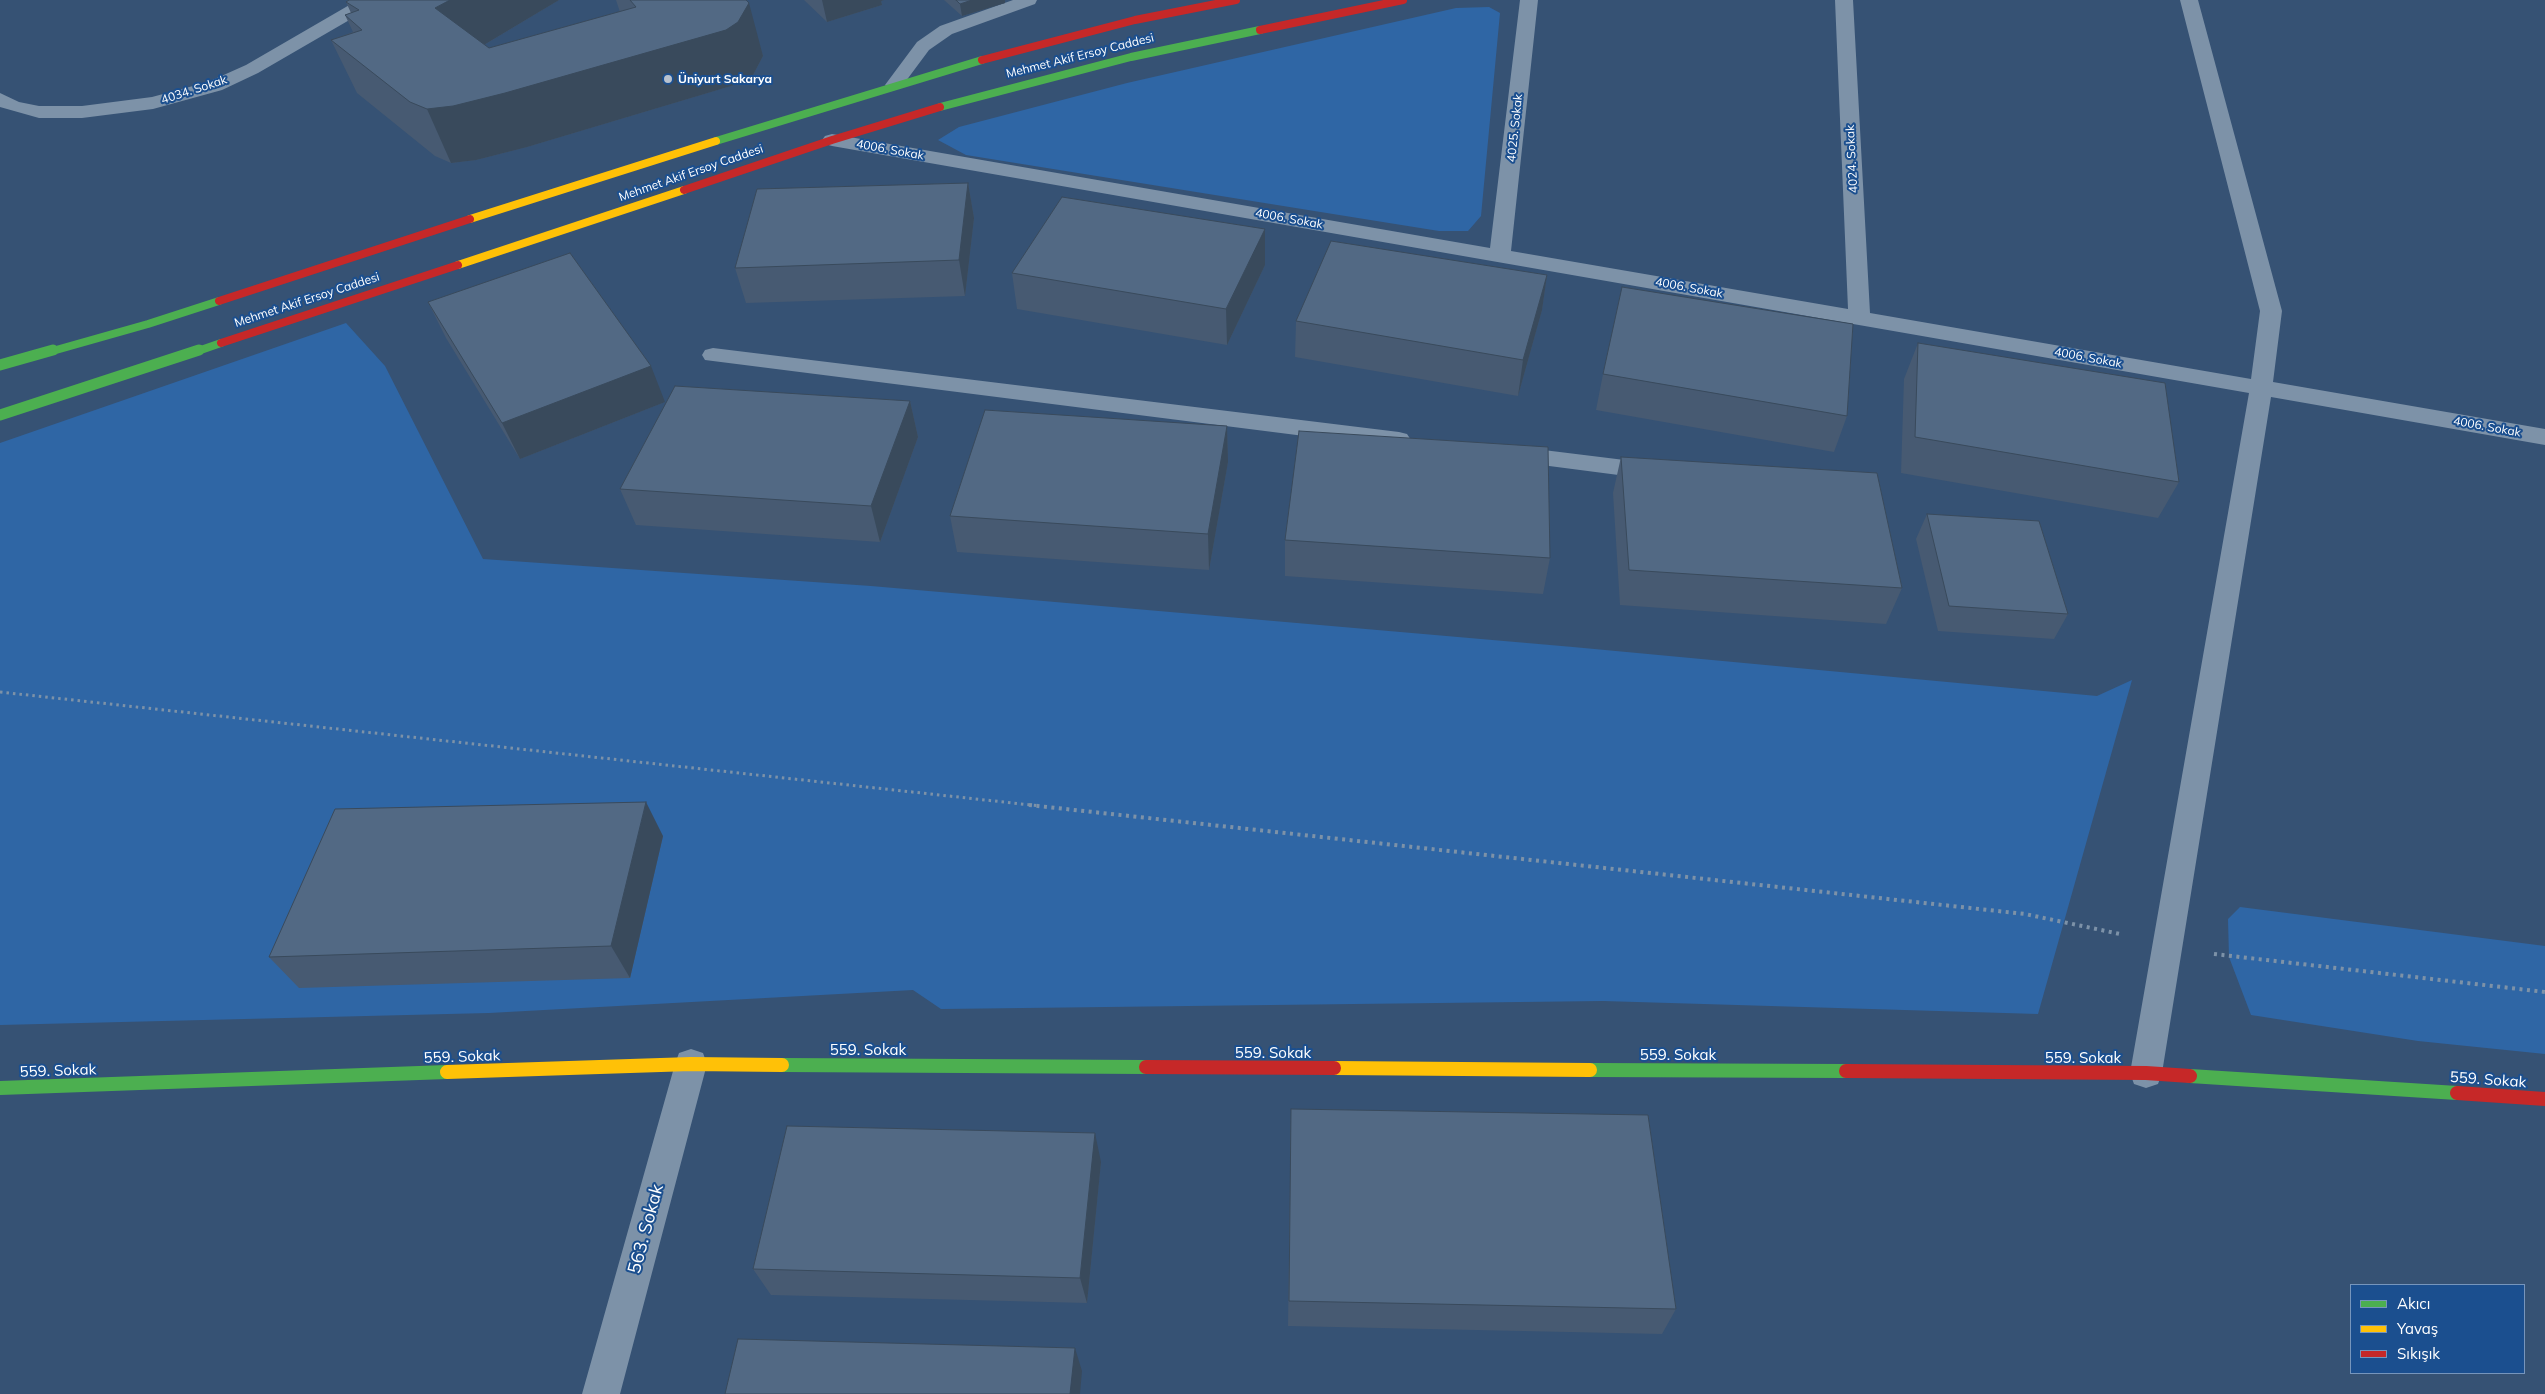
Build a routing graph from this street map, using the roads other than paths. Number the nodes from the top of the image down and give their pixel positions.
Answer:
1 (371, 0) edge
2 (1029, 0) edge
3 (1206, 0) edge
4 (1403, 0) edge
5 (1529, 0) edge
6 (1844, 0) edge
7 (2190, 0) edge
8 (1232, 1) edge
9 (894, 85) junction
10 (0, 99) edge
11 (832, 140) junction
12 (1500, 256) junction
13 (1859, 318) junction
14 (713, 355) dead end
15 (0, 365) edge
16 (2260, 388) junction
17 (0, 415) edge
18 (2545, 437) edge
19 (1422, 443) edge
20 (1491, 451) edge
21 (1678, 474) edge
22 (692, 1064) junction
23 (2146, 1073) junction
24 (0, 1088) edge
25 (2545, 1099) edge
26 (602, 1394) edge

1 - 10 street, 4034. Sokak
2 - 9 lane
3 - 8 lane
4 - 11 main road, Mehmet Akif Ersoy Caddesi
5 - 12 street, 4025. Sokak
6 - 13 street, 4024. Sokak
7 - 16 street
8 - 9 main road, Mehmet Akif Ersoy Caddesi
9 - 15 main road, Mehmet Akif Ersoy Caddesi
11 - 12 street, 4006. Sokak
11 - 17 main road, Mehmet Akif Ersoy Caddesi
12 - 13 street, 4006. Sokak
13 - 16 street, 4006. Sokak
14 - 19 street
16 - 18 street, 4006. Sokak
16 - 23 street
20 - 21 street
22 - 23 main road, 559. Sokak
22 - 24 main road, 559. Sokak
22 - 26 street, 563. Sokak
23 - 25 main road, 559. Sokak

